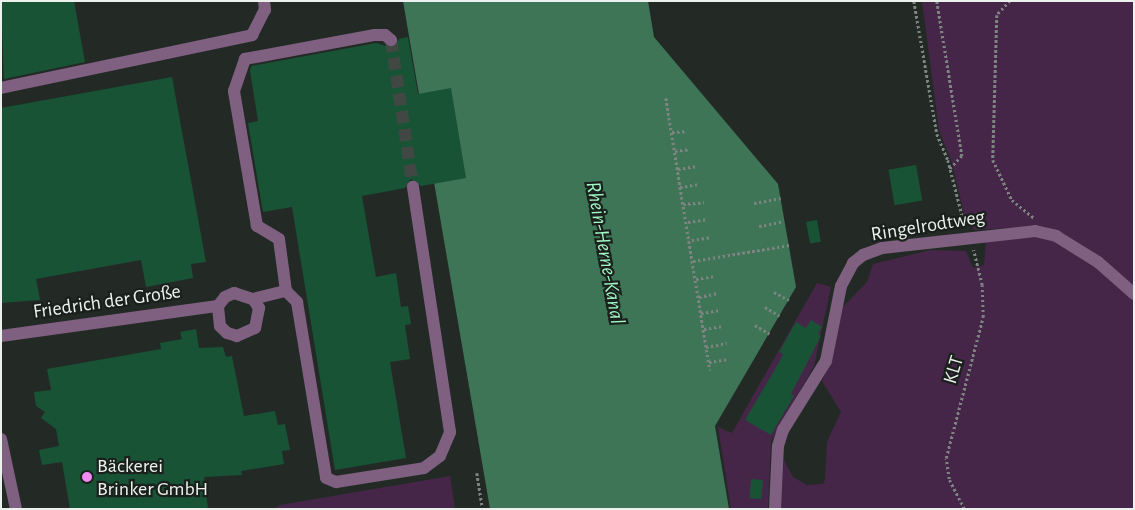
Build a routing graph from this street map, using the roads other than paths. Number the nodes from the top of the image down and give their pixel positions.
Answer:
1 (264, 1) edge
2 (391, 40) dead end
3 (1, 88) edge
4 (413, 187) tunnel mouth
5 (286, 291) junction
6 (1134, 294) edge
7 (253, 299) junction
8 (218, 306) junction
9 (1, 336) edge
10 (1, 439) edge
11 (16, 509) edge
12 (775, 509) edge

1 - 3 street
2 - 5 street
4 - 5 street
5 - 7 street
6 - 12 street, Ringelrodtweg
7 - 8 street, Friedrich der Große
7 - 8 street
8 - 9 street, Friedrich der Große
10 - 11 street

